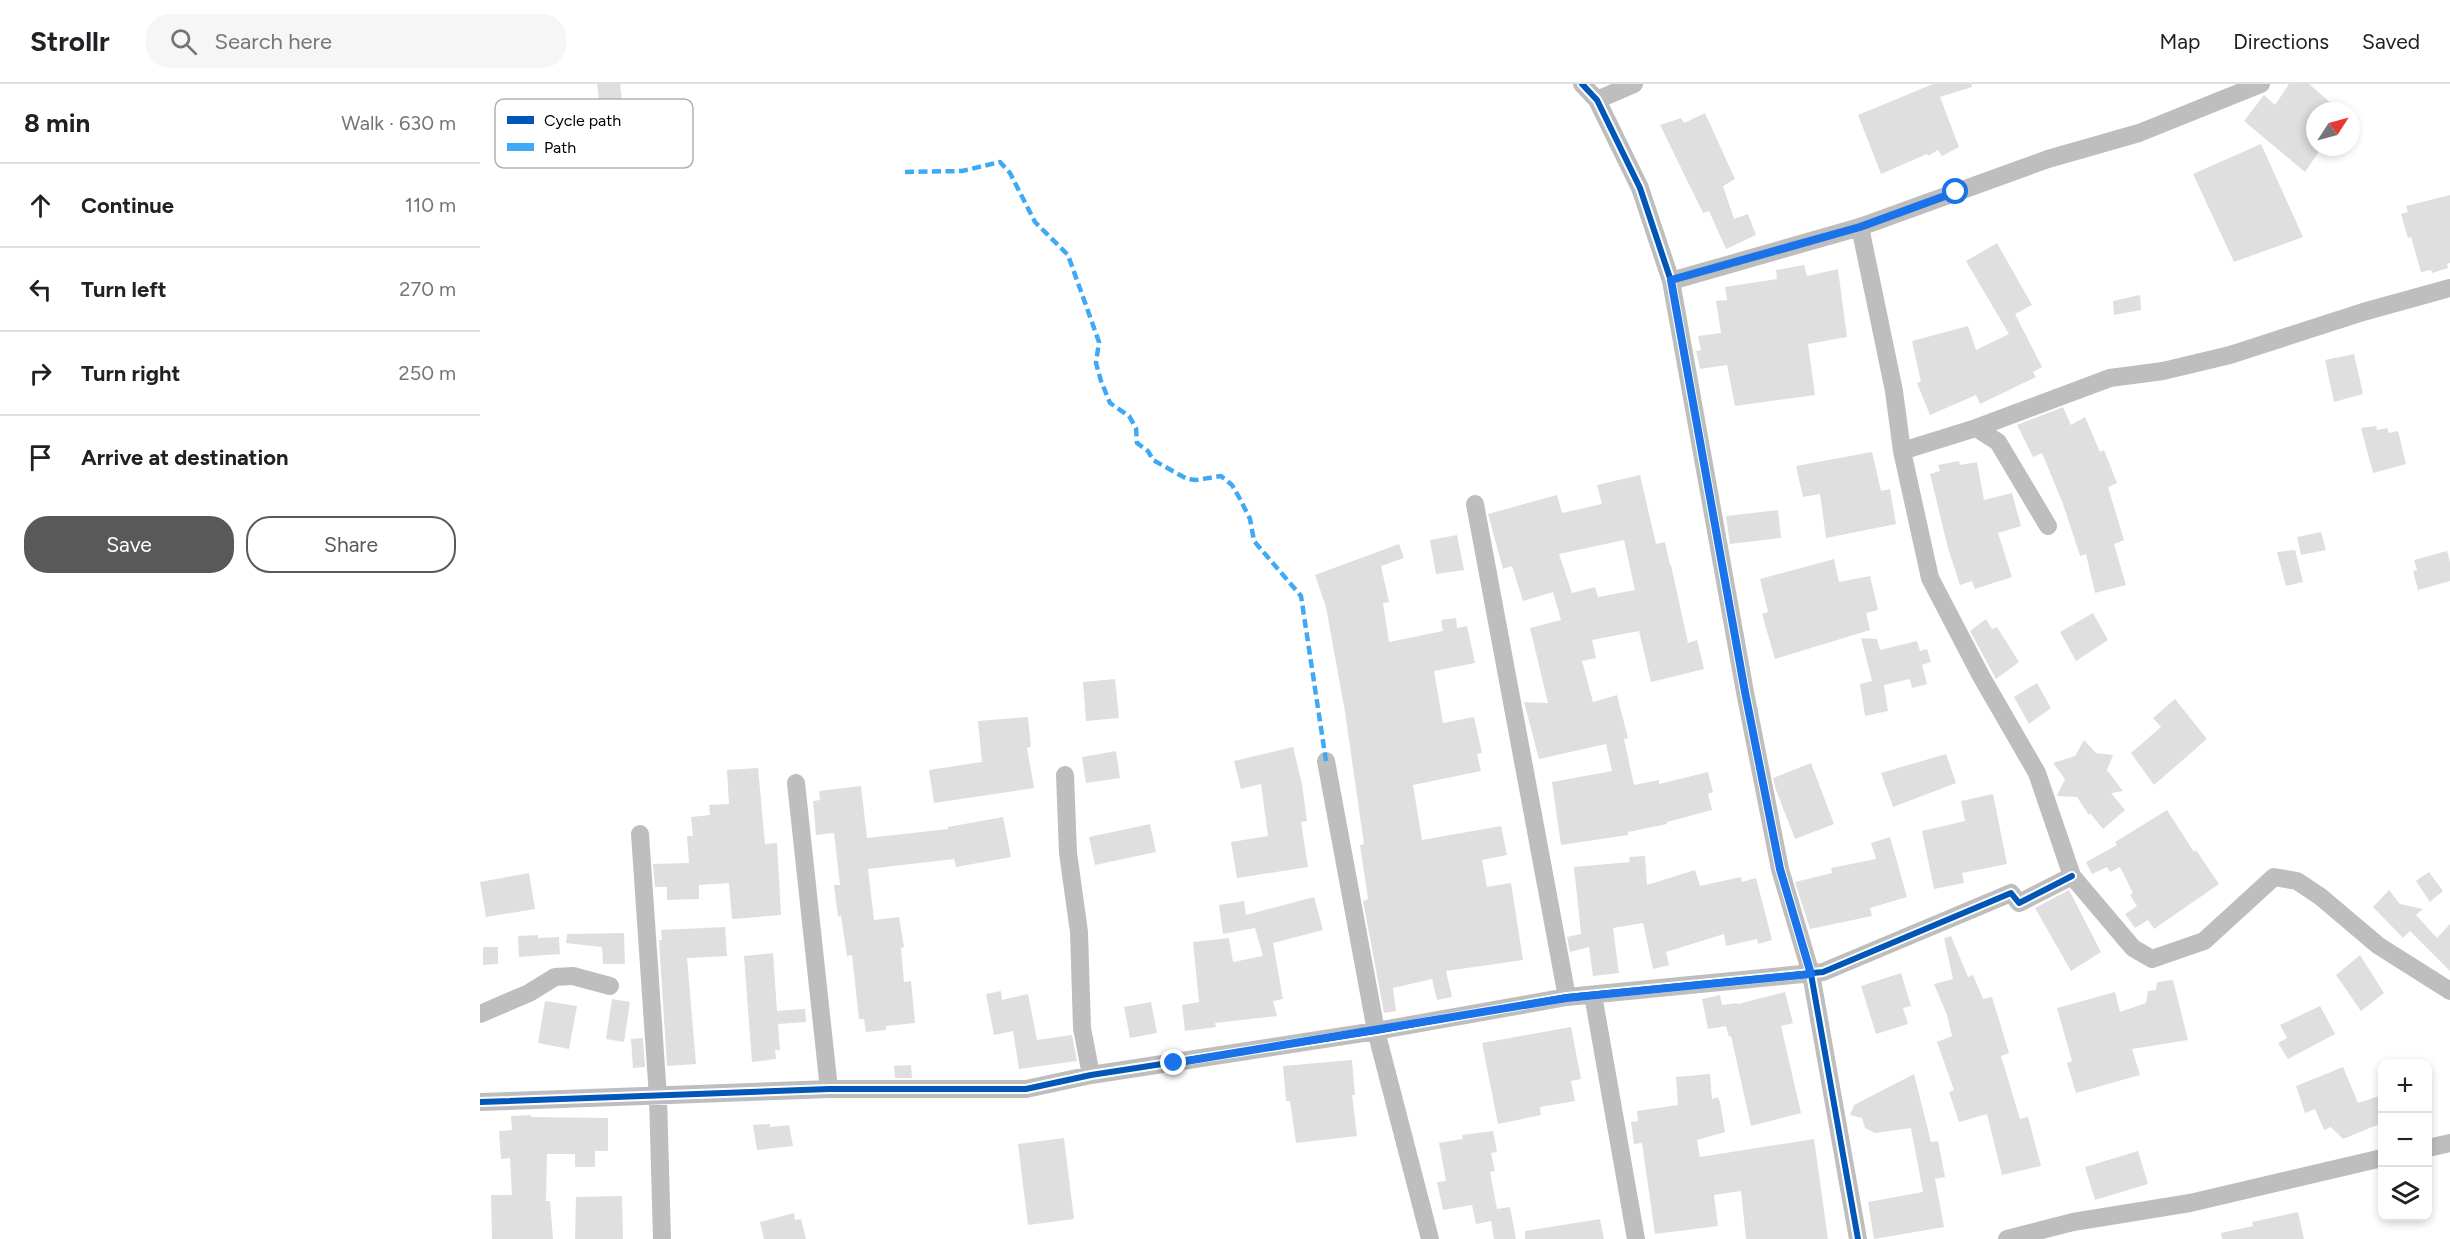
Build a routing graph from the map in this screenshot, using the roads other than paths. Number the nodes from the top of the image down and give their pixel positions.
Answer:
1 (1582, 84) edge
2 (1634, 84) edge
3 (2261, 84) edge
4 (1597, 100) junction
5 (1860, 227) junction
6 (1671, 280) junction
7 (2450, 288) edge
8 (1976, 428) junction
9 (1902, 451) junction
10 (1475, 504) dead end
11 (2048, 526) dead end
12 (1326, 761) dead end
13 (1066, 778) dead end
14 (796, 783) dead end
15 (640, 834) dead end
16 (2072, 876) junction
17 (1811, 974) junction
18 (610, 986) dead end
19 (2450, 991) edge
20 (1593, 995) junction
21 (1567, 998) junction
22 (480, 1014) edge
23 (1376, 1031) junction
24 (1091, 1075) junction
25 (829, 1089) junction
26 (658, 1097) junction
27 (480, 1102) edge
28 (2450, 1143) edge
29 (2432, 1147) edge
30 (2378, 1159) edge
31 (662, 1239) edge
32 (1430, 1239) edge
33 (1636, 1239) edge
34 (1858, 1239) edge
35 (2007, 1239) edge

1 - 4 street
2 - 4 street
3 - 5 street
4 - 6 street
5 - 6 street
5 - 9 street
6 - 17 street
7 - 8 street
8 - 9 street
8 - 11 street
9 - 16 street
10 - 21 street
12 - 23 street
13 - 24 street
14 - 25 street
15 - 26 street
16 - 17 street
16 - 19 street
17 - 20 street
17 - 34 street
18 - 22 street
20 - 21 street
20 - 33 street
21 - 23 street
23 - 24 street
23 - 32 street
24 - 25 street
25 - 26 street
26 - 27 street
26 - 31 street
28 - 29 street
30 - 35 street

